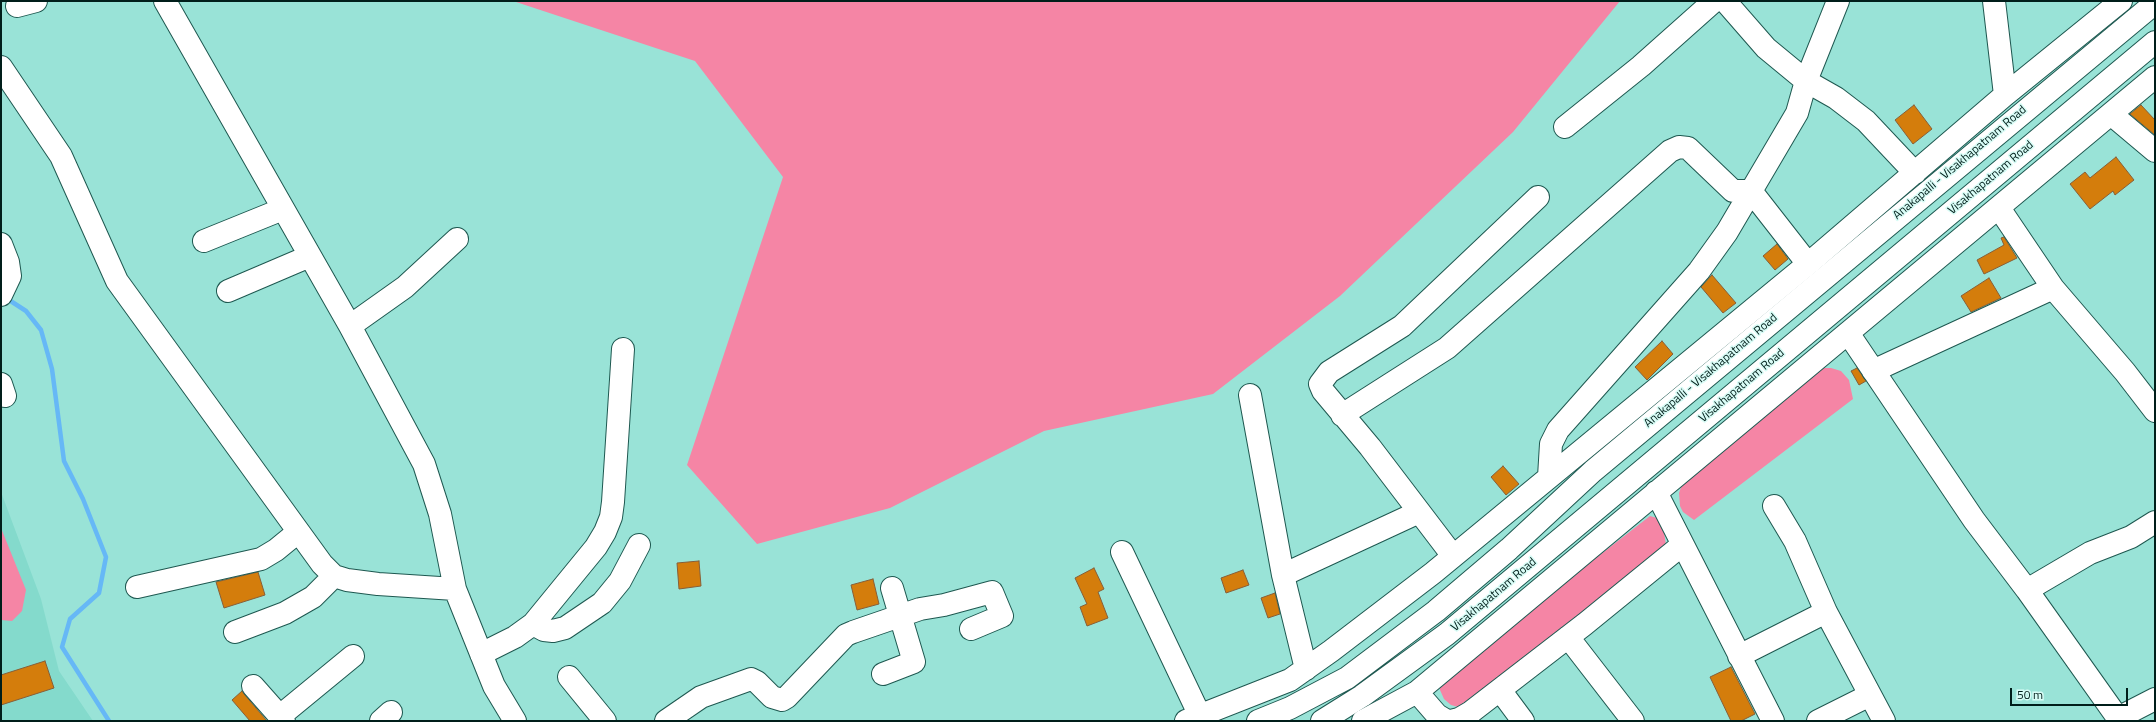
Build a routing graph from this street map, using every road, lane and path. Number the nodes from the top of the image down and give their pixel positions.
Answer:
1 (165, 1) edge
2 (1714, 1) edge
3 (1725, 1) edge
4 (1838, 1) edge
5 (1994, 1) edge
6 (2121, 1) edge
7 (2155, 3) edge
8 (2155, 42) edge
9 (1, 66) edge
10 (2155, 77) edge
11 (1806, 81) junction
12 (2005, 96) junction
13 (2111, 114) junction
14 (1565, 127) dead end
15 (2154, 147) edge
16 (1915, 173) junction
17 (1750, 191) junction
18 (1538, 197) dead end
19 (283, 208) junction
20 (1999, 208) junction
21 (457, 239) dead end
22 (204, 241) dead end
23 (1, 244) edge
24 (310, 256) junction
25 (1808, 264) junction
26 (2053, 288) junction
27 (228, 291) dead end
28 (1, 296) edge
29 (350, 326) junction
30 (1848, 333) junction
31 (623, 349) dead end
32 (1873, 371) junction
33 (1250, 395) dead end
34 (2155, 411) edge
35 (1342, 415) junction
36 (1549, 477) junction
37 (1656, 492) junction
38 (1774, 506) dead end
39 (1419, 512) junction
40 (2155, 522) edge
41 (298, 532) junction
42 (639, 545) dead end
43 (1682, 545) junction
44 (1122, 552) dead end
45 (1453, 556) junction
46 (1283, 575) junction
47 (334, 576) junction
48 (137, 587) dead end
49 (892, 588) dead end
50 (455, 589) junction
51 (2027, 590) junction
52 (1826, 612) junction
53 (900, 615) junction
54 (533, 624) junction
55 (971, 629) dead end
56 (235, 632) dead end
57 (1568, 637) junction
58 (481, 654) junction
59 (353, 656) dead end
60 (1739, 656) junction
61 (1306, 669) junction
62 (883, 674) dead end
63 (569, 677) dead end
64 (253, 686) dead end
65 (1500, 690) junction
66 (1417, 692) junction
67 (1870, 696) junction
68 (2155, 699) edge
69 (1193, 718) edge
70 (282, 719) edge
71 (2119, 720) edge
72 (515, 721) edge
73 (605, 721) edge
74 (666, 721) edge
75 (1258, 721) edge
76 (1322, 721) edge
77 (1363, 721) edge
78 (1447, 721) edge
79 (1451, 721) edge
80 (1523, 721) edge
81 (1633, 721) edge
82 (1773, 721) edge
83 (1818, 721) edge
84 (1884, 721) edge

1 - 19 street
2 - 14 street
3 - 11 street
4 - 11 street
5 - 12 street
6 - 12 street
7 - 75 street, Anakapalli - Visakhapatnam Road
8 - 76 street, Visakhapatnam Road
9 - 41 street
10 - 13 street
11 - 16 street
11 - 17 street
12 - 16 street
13 - 15 street
13 - 20 street
16 - 25 street
17 - 25 street
17 - 35 street
17 - 36 street
18 - 35 street
19 - 22 street
19 - 24 street
20 - 26 street
20 - 30 street
21 - 29 street
23 - 28 street
24 - 27 street
24 - 29 street
25 - 36 street
26 - 32 street
26 - 34 street
29 - 50 street
30 - 32 street
30 - 37 street
31 - 54 street
32 - 51 street
33 - 46 street
35 - 39 street
36 - 45 street
37 - 43 street
37 - 66 street
38 - 52 street
39 - 45 street
39 - 46 street
40 - 51 street
41 - 47 street
41 - 48 street
42 - 54 street
43 - 57 street
43 - 60 street
44 - 69 street
45 - 61 street
46 - 61 street
47 - 50 street
47 - 56 street
49 - 53 street
50 - 58 street
51 - 71 street
52 - 60 street
52 - 67 street
53 - 55 street
53 - 62 street
53 - 74 street
54 - 58 street
57 - 65 street
57 - 81 street
58 - 72 street
59 - 70 street
60 - 82 street
61 - 69 street
63 - 73 street
64 - 70 street
65 - 79 street
65 - 80 street
66 - 77 street
66 - 78 street
67 - 83 street
67 - 84 street
68 - 71 street

